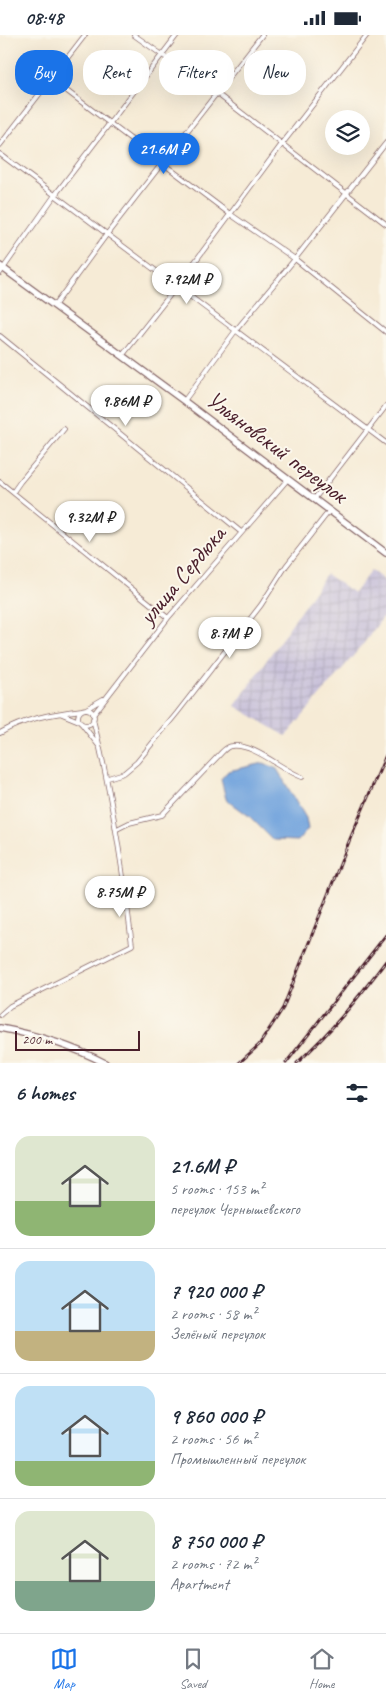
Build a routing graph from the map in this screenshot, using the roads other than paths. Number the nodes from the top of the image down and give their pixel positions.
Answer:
1 (85, 35) edge
2 (134, 35) edge
3 (177, 35) edge
4 (262, 35) edge
5 (367, 35) edge
6 (73, 50) edge
7 (165, 50) edge
8 (159, 54) edge
9 (159, 58) edge
10 (234, 70) edge
11 (38, 95) edge
12 (71, 95) edge
13 (214, 95) edge
14 (219, 95) edge
15 (109, 123) junction
16 (386, 143) edge
17 (282, 144) junction
18 (0, 145) edge
19 (0, 154) edge
20 (161, 163) junction
21 (347, 194) junction
22 (55, 195) junction
23 (230, 214) junction
24 (386, 224) edge
25 (107, 234) junction
26 (295, 259) junction
27 (1, 269) edge
28 (177, 286) junction
29 (54, 306) junction
30 (236, 330) junction
31 (386, 332) edge
32 (0, 336) edge
33 (122, 356) junction
34 (184, 401) junction
35 (386, 406) edge
36 (64, 429) dead end
37 (368, 429) junction
38 (386, 443) edge
39 (288, 479) junction
40 (0, 482) edge
41 (13, 493) junction
42 (315, 498) junction
43 (330, 510) junction
44 (241, 532) junction
45 (386, 553) edge
46 (168, 618) junction
47 (106, 697) junction
48 (84, 710) junction
49 (60, 713) junction
50 (94, 717) junction
51 (81, 722) junction
52 (0, 733) edge
53 (100, 747) junction
54 (302, 777) dead end
55 (108, 779) junction
56 (117, 829) junction
57 (0, 1015) edge
58 (0, 1028) edge
59 (105, 1063) edge

1 - 6 street
2 - 8 street
3 - 7 street
4 - 10 street
5 - 17 street
9 - 15 street
11 - 18 street
12 - 15 street
13 - 20 street
14 - 17 street
15 - 20 street
15 - 22 street
16 - 21 street
17 - 21 street
17 - 23 street
19 - 22 street
20 - 23 street
20 - 25 street
21 - 24 street
21 - 26 street
22 - 25 street
22 - 27 street
23 - 26 street
23 - 28 street
25 - 28 street
25 - 29 street
26 - 30 street
26 - 31 street
27 - 29 main road, Ульяновский переулок
28 - 30 street
28 - 33 street
29 - 33 main road, Ульяновский переулок
30 - 34 street
30 - 37 street
32 - 44 street
33 - 34 main road, Ульяновский переулок
34 - 39 main road, Ульяновский переулок
35 - 37 street
36 - 41 street
37 - 38 street
37 - 42 street
39 - 42 main road, Ульяновский переулок
39 - 44 street, улица Сердюка
40 - 41 street
41 - 46 street
42 - 43 main road, Ульяновский переулок
43 - 45 main road, Ульяновский переулок
43 - 55 street
44 - 46 street, улица Сердюка
46 - 47 street, улица Сердюка
47 - 48 street
47 - 50 street, улица Сердюка
48 - 49 street
48 - 50 street
48 - 51 street
49 - 51 street
49 - 52 street
50 - 51 street
50 - 53 street
51 - 53 street
53 - 55 street
54 - 56 street
55 - 56 street
56 - 57 street
58 - 59 main road

